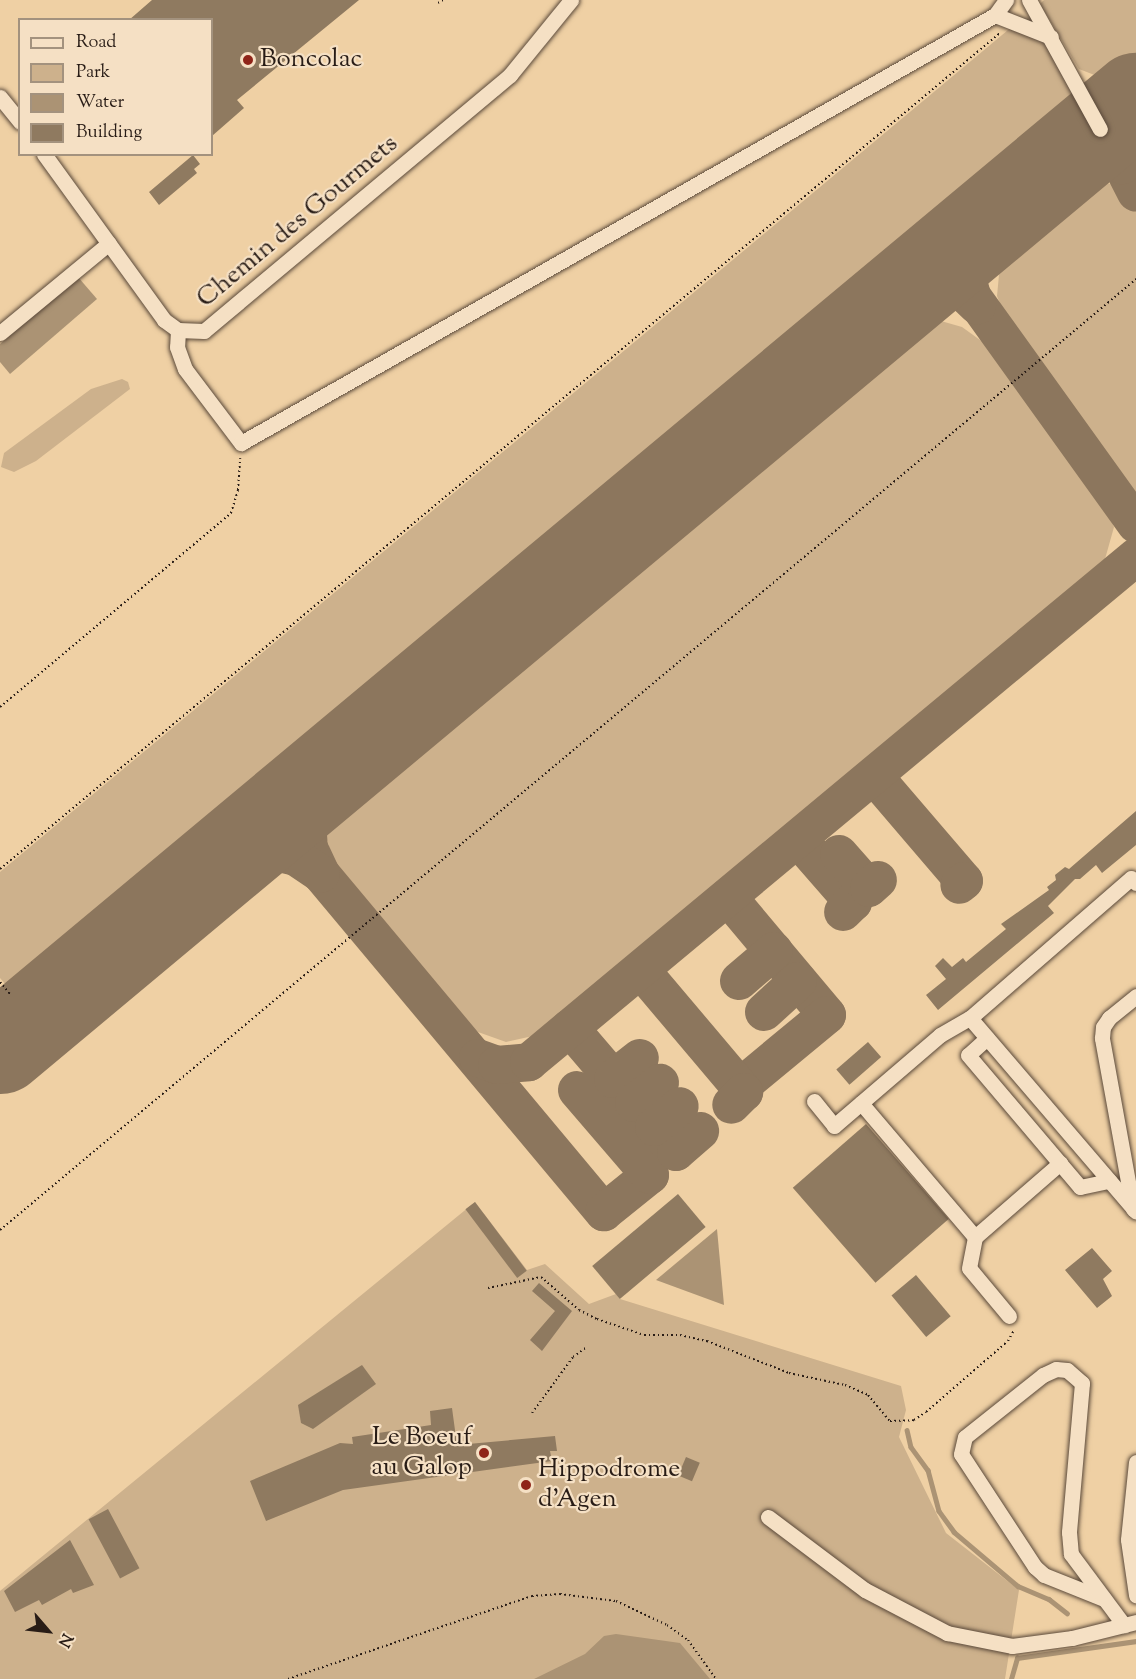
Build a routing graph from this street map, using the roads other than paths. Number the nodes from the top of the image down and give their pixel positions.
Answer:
1 (571, 0) edge
2 (1006, 0) edge
3 (1029, 0) edge
4 (995, 15) junction
5 (1051, 37) junction
6 (0, 97) edge
7 (18, 120) edge
8 (1100, 129) dead end
9 (45, 156) edge
10 (109, 243) junction
11 (178, 330) junction
12 (0, 333) edge
13 (1136, 883) edge
14 (1136, 996) edge
15 (970, 1018) junction
16 (987, 1038) junction
17 (1018, 1075) junction
18 (999, 1091) junction
19 (814, 1101) dead end
20 (861, 1103) junction
21 (1060, 1163) junction
22 (1109, 1181) junction
23 (1135, 1210) edge
24 (975, 1237) junction
25 (1009, 1316) road end
26 (1136, 1462) edge
27 (768, 1517) dead end
28 (1136, 1594) edge
29 (1104, 1599) junction
30 (1130, 1624) edge

1 - 11 street, Chemin des Gourmets
2 - 4 street
3 - 5 street
4 - 5 street
4 - 11 street
5 - 8 street
6 - 7 street
9 - 10 street, Chemin des Gourmets
10 - 11 street, Chemin des Gourmets
10 - 12 street
13 - 15 street
14 - 23 street
15 - 16 street
15 - 20 street
16 - 17 street
16 - 18 street
17 - 18 street
17 - 22 street
18 - 21 street
19 - 20 street
20 - 24 street
21 - 22 street
21 - 24 street
22 - 23 street
24 - 25 street
26 - 28 street
27 - 30 street
29 - 29 street
29 - 30 street

